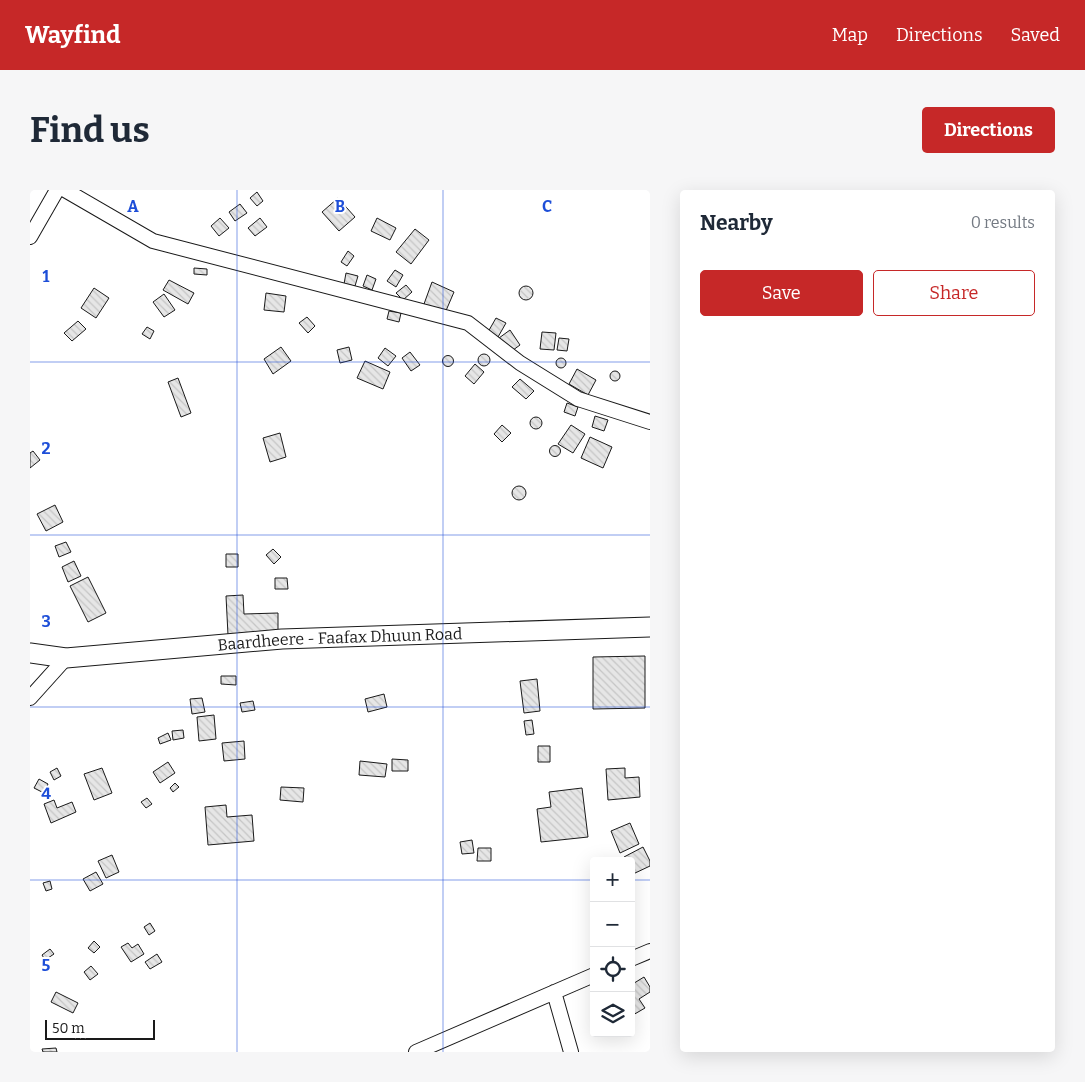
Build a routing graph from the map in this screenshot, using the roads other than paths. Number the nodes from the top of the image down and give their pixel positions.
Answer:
1 (57, 190) edge
2 (65, 190) edge
3 (30, 236) edge
4 (650, 422) edge
5 (650, 627) edge
6 (30, 653) edge
7 (66, 658) junction
8 (30, 698) edge
9 (650, 951) edge
10 (635, 957) edge
11 (590, 977) edge
12 (554, 992) junction
13 (416, 1052) edge
14 (571, 1052) edge

1 - 3 street
2 - 4 street
5 - 7 main road, Baardheere - Faafax Dhuun Road
6 - 7 main road, Baardheere - Faafax Dhuun Road
7 - 8 street
9 - 10 street
11 - 12 street
12 - 13 street
12 - 14 street

